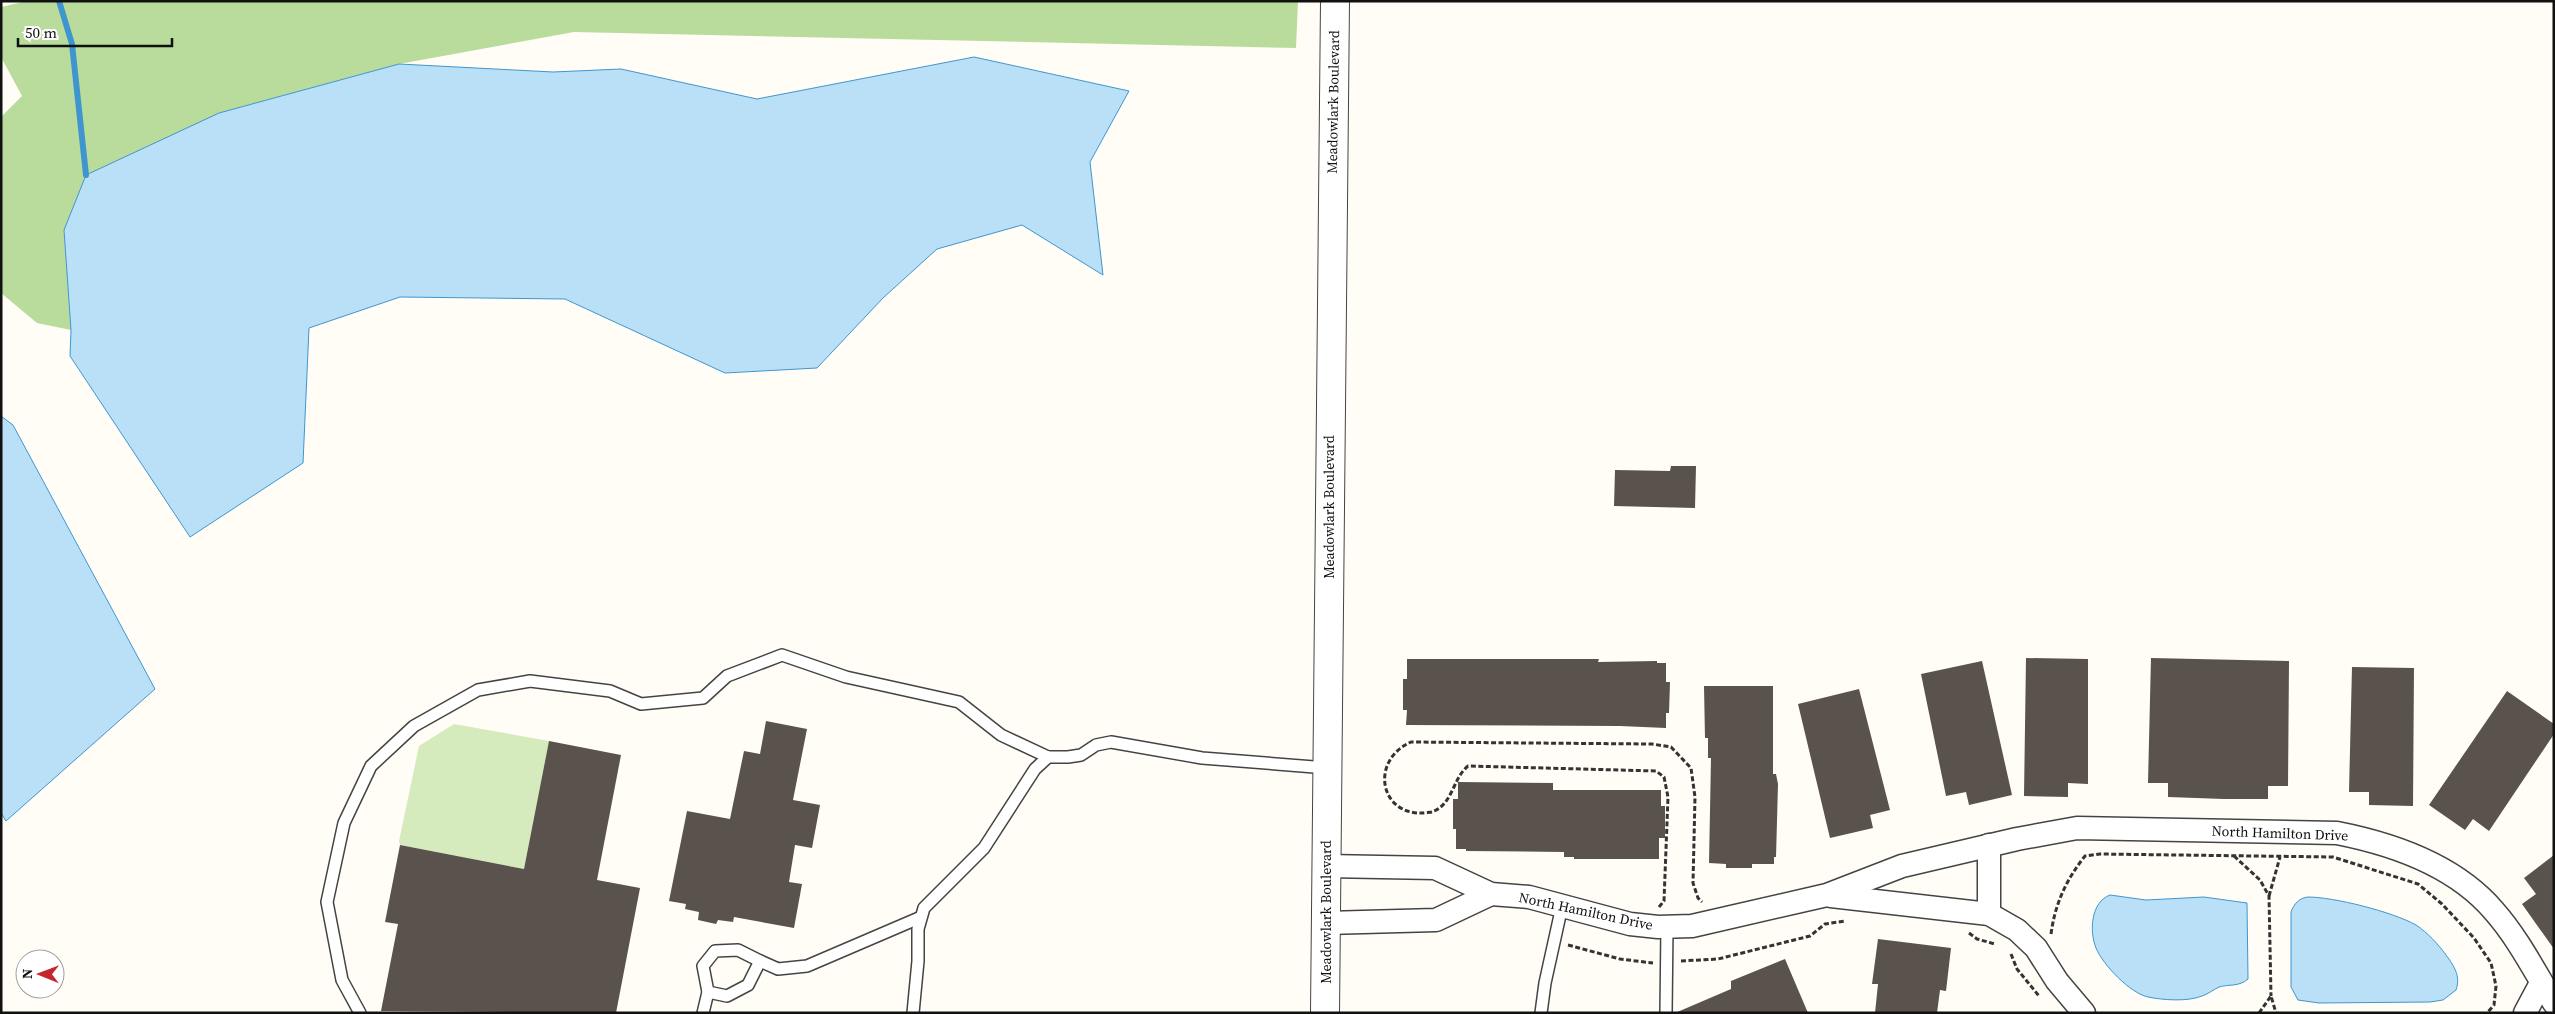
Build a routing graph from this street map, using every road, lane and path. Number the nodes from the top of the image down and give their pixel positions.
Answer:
1 (1335, 1) edge
2 (1048, 757) junction
3 (1327, 768) junction
4 (1989, 845) junction
5 (2233, 856) junction
6 (2280, 857) junction
7 (1326, 866) junction
8 (1491, 894) junction
9 (1827, 895) junction
10 (2269, 896) junction
11 (1562, 906) junction
12 (1708, 906) dead end
13 (1989, 914) junction
14 (919, 918) junction
15 (1662, 918) junction
16 (1851, 920) dead end
17 (1326, 922) junction
18 (1965, 930) dead end
19 (2051, 940) dead end
20 (1554, 942) junction
21 (1998, 945) dead end
22 (2004, 949) dead end
23 (760, 961) junction
24 (1667, 962) junction
25 (2542, 983) junction
26 (708, 992) junction
27 (2271, 996) junction
28 (2044, 1002) dead end
29 (2554, 1003) edge
30 (360, 1013) edge
31 (703, 1013) edge
32 (913, 1013) edge
33 (1325, 1013) edge
34 (1542, 1013) edge
35 (1666, 1013) edge
36 (2084, 1013) edge
37 (2259, 1013) edge
38 (2276, 1013) edge
39 (2487, 1013) edge
40 (2525, 1013) edge

1 - 3 street, Meadowlark Boulevard
2 - 3 lane
2 - 14 lane
2 - 30 lane
3 - 7 street, Meadowlark Boulevard
4 - 9 street, North Hamilton Drive
4 - 13 street
4 - 25 street, North Hamilton Drive
5 - 6 path
5 - 10 path
5 - 19 path
6 - 10 path
6 - 39 path
7 - 8 street, North Hamilton Drive
7 - 17 street, Meadowlark Boulevard
8 - 11 street, North Hamilton Drive
8 - 17 street, North Hamilton Drive
9 - 13 street, North Hamilton Drive
9 - 15 street, North Hamilton Drive
10 - 27 path
11 - 15 street, North Hamilton Drive
11 - 20 lane
12 - 15 path
13 - 36 street, North Hamilton Drive
14 - 23 lane
14 - 32 lane
15 - 24 lane
16 - 24 path
17 - 33 street, Meadowlark Boulevard
18 - 21 path
20 - 24 path
20 - 34 lane
22 - 28 path
23 - 26 lane
23 - 26 lane
24 - 35 lane
25 - 29 street, North Hamilton Drive
25 - 40 street
26 - 31 lane
27 - 37 path
27 - 38 path

